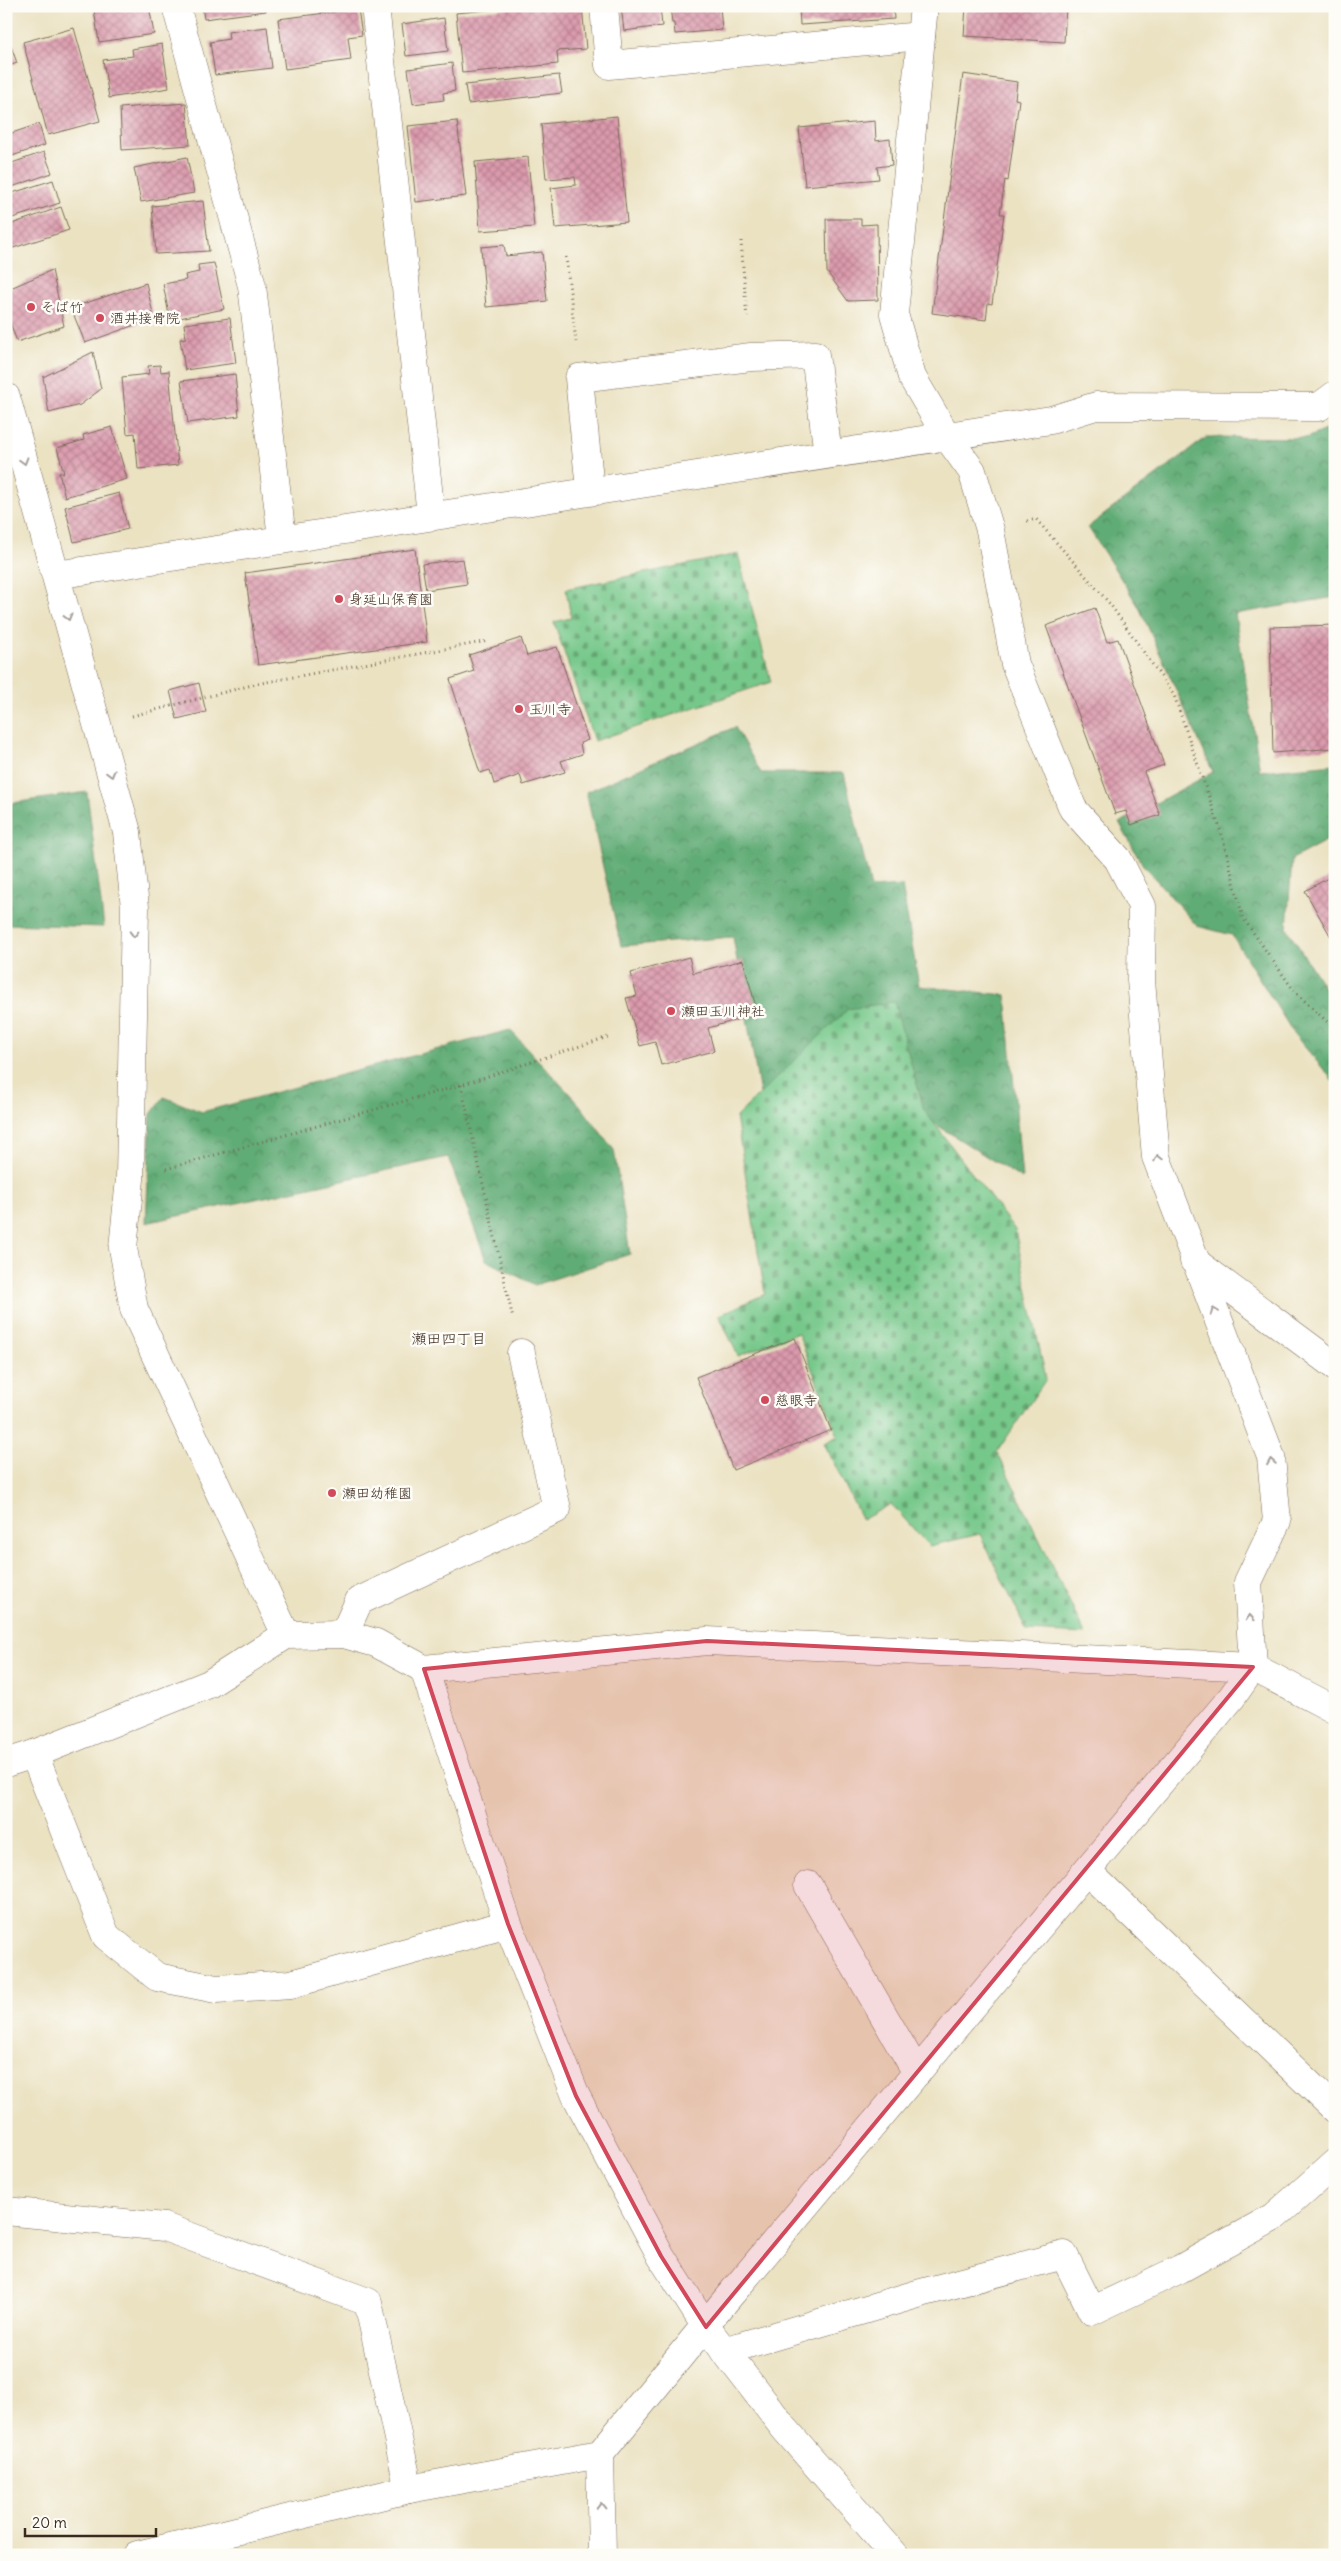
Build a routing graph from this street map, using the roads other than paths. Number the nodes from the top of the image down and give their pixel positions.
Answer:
1 (176, 6) edge
2 (375, 6) edge
3 (604, 6) edge
4 (924, 6) edge
5 (921, 36) junction
6 (1335, 395) edge
7 (6, 397) edge
8 (946, 435) junction
9 (828, 454) junction
10 (590, 490) junction
11 (431, 515) junction
12 (282, 538) junction
13 (56, 574) junction
14 (1194, 1261) junction
15 (521, 1353) road end
16 (1335, 1366) edge
17 (344, 1634) junction
18 (286, 1635) junction
19 (1253, 1667) junction
20 (424, 1670) junction
21 (1335, 1710) edge
22 (34, 1754) junction
23 (6, 1763) edge
24 (1087, 1871) junction
25 (808, 1885) dead end
26 (508, 1924) junction
27 (917, 2073) junction
28 (1335, 2108) edge
29 (1335, 2162) edge
30 (6, 2211) edge
31 (706, 2327) junction
32 (724, 2351) junction
33 (600, 2454) junction
34 (409, 2489) junction
35 (137, 2555) edge
36 (602, 2555) edge
37 (895, 2555) edge

1 - 12 street
2 - 11 street
3 - 5 street
4 - 5 street
5 - 8 street
6 - 8 street
7 -> 13 street
8 - 9 street
14 -> 8 street
9 - 10 street
9 - 10 street
10 - 11 street
11 - 12 street
12 - 13 street
13 -> 18 street
14 - 16 street
19 -> 14 street
15 - 17 street
17 - 18 street
17 - 20 street
18 - 22 street
19 - 20 street
19 - 21 street
19 - 24 street
20 - 26 street
22 - 23 street
22 - 26 street
24 - 27 street
24 - 28 street
25 - 27 street
26 - 31 street
27 - 31 street
29 - 32 street
30 - 34 street
31 - 32 street
31 - 33 street
32 - 37 street
33 - 34 street
36 -> 33 street
34 - 35 street

